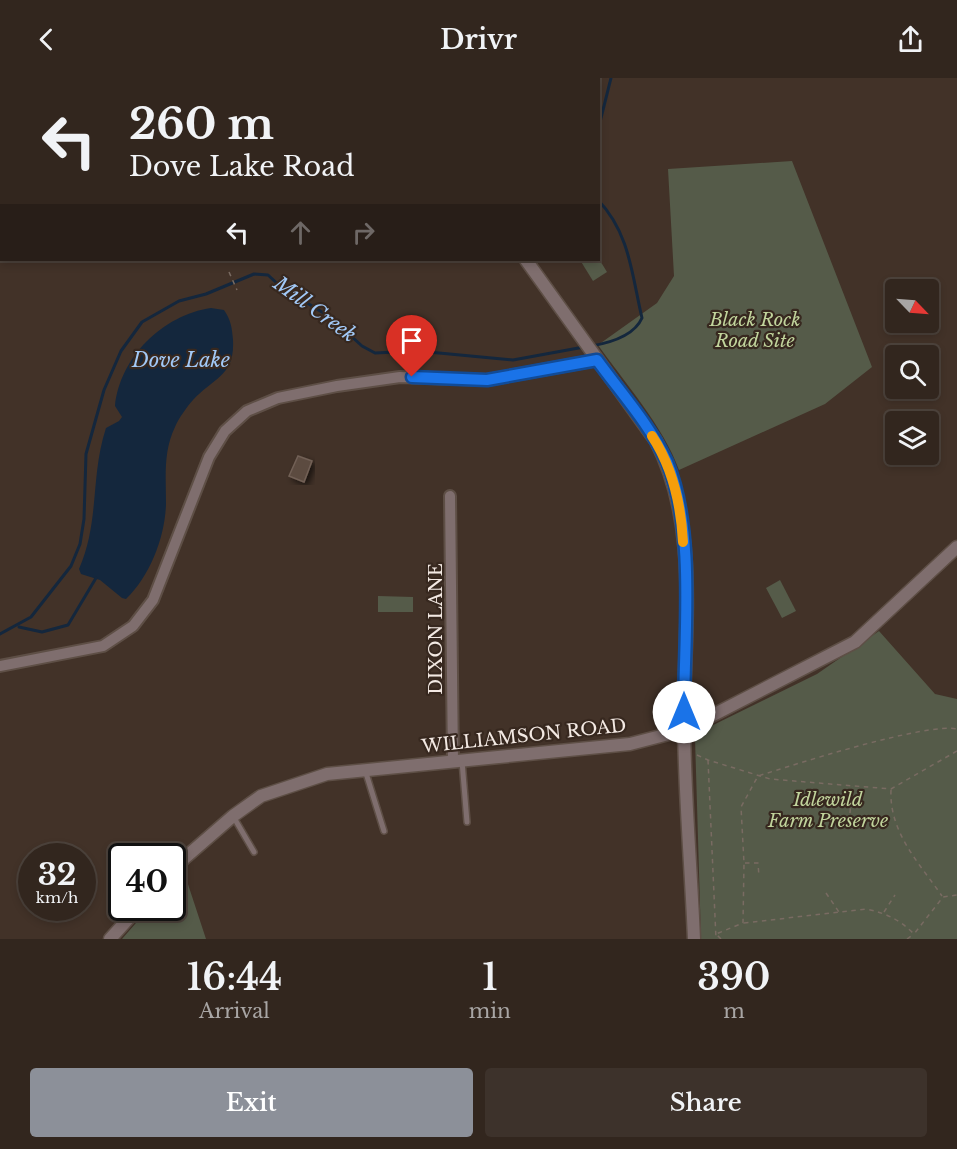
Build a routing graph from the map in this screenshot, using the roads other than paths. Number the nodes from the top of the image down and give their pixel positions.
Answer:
1 (527, 261) edge
2 (591, 351) junction
3 (450, 496) dead end
4 (957, 547) edge
5 (0, 666) edge
6 (684, 730) junction
7 (458, 761) junction
8 (365, 770) junction
9 (233, 816) junction
10 (467, 822) dead end
11 (384, 831) dead end
12 (254, 852) dead end
13 (186, 857) edge
14 (126, 921) edge
15 (110, 939) edge
16 (694, 939) edge

1 - 2 street
2 - 5 street
2 - 6 street
3 - 7 street, DIXON LANE
4 - 6 street, WILLIAMSON ROAD
6 - 7 street, WILLIAMSON ROAD
6 - 16 street
7 - 8 street, WILLIAMSON ROAD
7 - 10 lane
8 - 9 street, WILLIAMSON ROAD
8 - 11 lane
9 - 12 lane
9 - 13 street, WILLIAMSON ROAD
14 - 15 street

